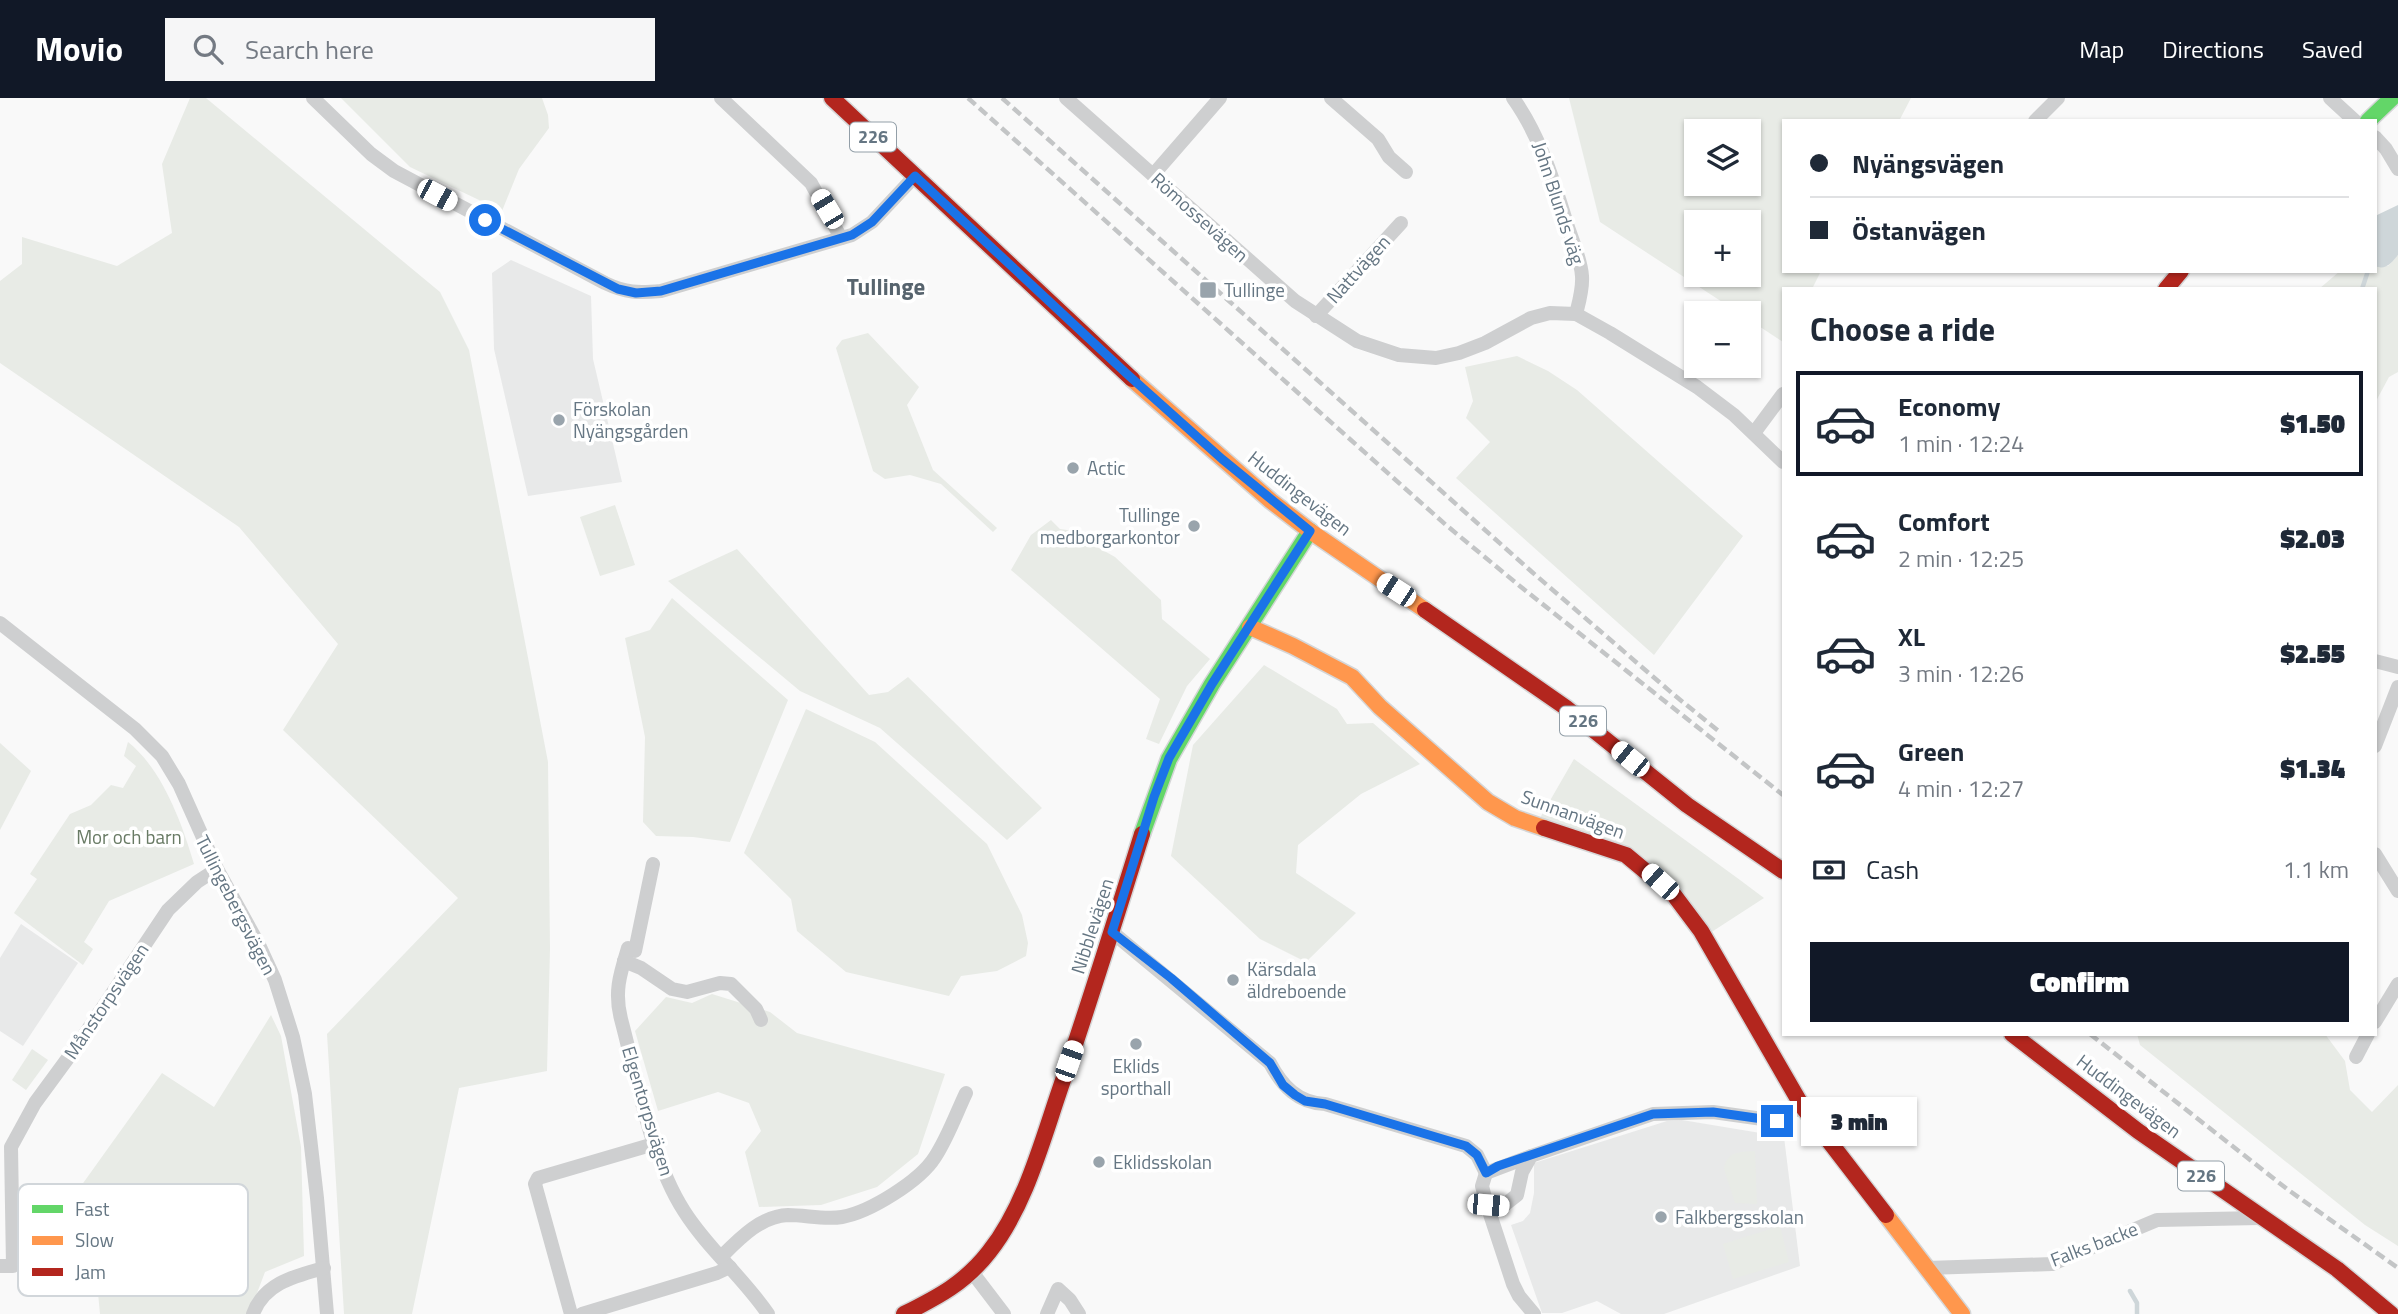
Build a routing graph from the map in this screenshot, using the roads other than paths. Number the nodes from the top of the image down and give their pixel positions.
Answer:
1 (313, 98) edge
2 (721, 98) edge
3 (832, 98) edge
4 (1066, 98) edge
5 (1220, 98) edge
6 (1331, 98) edge
7 (1513, 98) edge
8 (2058, 98) edge
9 (2330, 98) edge
10 (2392, 98) edge
11 (2037, 119) edge
12 (2353, 119) edge
13 (2370, 119) edge
14 (2377, 139) edge
15 (2398, 169) edge
16 (1406, 172) dead end
17 (1153, 175) junction
18 (915, 176) junction
19 (1401, 223) dead end
20 (841, 238) junction
21 (2179, 273) edge
22 (2168, 287) edge
23 (1576, 314) junction
24 (1316, 316) junction
25 (1782, 395) edge
26 (1754, 433) junction
27 (1782, 461) edge
28 (1310, 531) junction
29 (0, 623) edge
30 (1250, 627) junction
31 (2377, 662) edge
32 (2398, 667) edge
33 (2398, 687) edge
34 (2377, 741) edge
35 (2377, 857) edge
36 (653, 864) dead end
37 (217, 869) junction
38 (1782, 870) edge
39 (2398, 891) edge
40 (1112, 932) junction
41 (624, 961) junction
42 (2398, 984) edge
43 (2377, 1019) edge
44 (761, 1020) dead end
45 (2015, 1036) edge
46 (2367, 1036) edge
47 (2356, 1057) dead end
48 (965, 1093) dead end
49 (1802, 1106) junction
50 (654, 1144) junction
51 (6, 1147) edge
52 (1531, 1156) junction
53 (1486, 1173) junction
54 (1488, 1205) junction
55 (2260, 1218) junction
56 (726, 1262) junction
57 (0, 1266) edge
58 (324, 1268) junction
59 (1927, 1268) junction
60 (972, 1272) junction
61 (253, 1314) edge
62 (327, 1314) edge
63 (571, 1314) edge
64 (582, 1314) edge
65 (768, 1314) edge
66 (904, 1314) edge
67 (1004, 1314) edge
68 (1047, 1314) edge
69 (1079, 1314) edge
70 (1534, 1314) edge
71 (1962, 1314) edge
72 (2391, 1314) edge

1 - 20 street
2 - 20 street
3 - 18 street, Huddingevägen / 226
4 - 17 street, Römossevägen
5 - 17 street
6 - 16 street
7 - 23 street, John Blunds väg
8 - 11 street
9 - 12 street
10 - 13 street
14 - 15 street
17 - 24 street, Römossevägen
18 - 20 street
18 - 28 street, Huddingevägen / 226
19 - 24 street, Nattvägen
21 - 22 street
23 - 24 street, Römossevägen
23 - 26 street
25 - 26 street
26 - 27 street
28 - 30 street, Nibblevägen
28 - 38 street, Huddingevägen / 226
29 - 37 street, Tullingebergsvägen
30 - 40 street, Nibblevägen
30 - 49 street, Sunnanvägen
31 - 32 street
33 - 34 street
35 - 39 street
36 - 41 street, Elgentorpsvägen
37 - 51 street, Månstorpsvägen
37 - 58 street, Tullingebergsvägen
40 - 53 street
40 - 60 street, Nibblevägen
41 - 44 street
41 - 50 street, Elgentorpsvägen
42 - 43 street
45 - 55 street, Huddingevägen / 226
46 - 47 street
48 - 56 street
49 - 52 street
49 - 59 street, Sunnanvägen
50 - 56 street, Elgentorpsvägen
50 - 63 street
51 - 57 street, Månstorpsvägen
52 - 53 street
52 - 54 street
53 - 54 street
54 - 70 street
55 - 59 street, Falks backe
55 - 72 street, Huddingevägen / 226
56 - 64 street
56 - 65 street, Elgentorpsvägen
58 - 61 street
58 - 62 street, Tullingebergsvägen
59 - 71 street, Sunnanvägen
60 - 66 street, Nibblevägen
60 - 67 street
68 - 69 street

